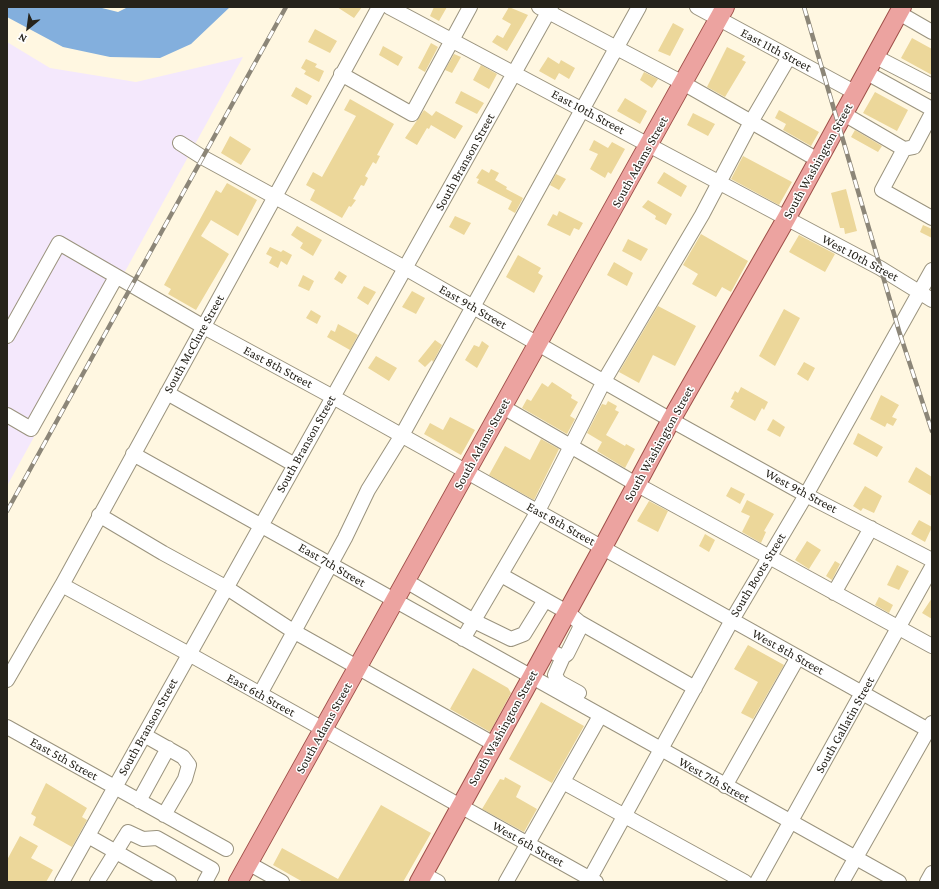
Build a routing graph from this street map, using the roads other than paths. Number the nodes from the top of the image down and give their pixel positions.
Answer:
1 (379, 7) edge
2 (389, 7) edge
3 (470, 7) edge
4 (639, 7) edge
5 (697, 7) edge
6 (546, 9) edge
7 (901, 10) edge
8 (722, 13) edge
9 (932, 32) edge
10 (452, 40) junction
11 (617, 49) junction
12 (876, 56) junction
13 (789, 57) junction
14 (515, 73) junction
15 (867, 73) junction
16 (341, 74) junction
17 (683, 83) junction
18 (932, 86) edge
19 (856, 93) junction
20 (583, 109) junction
21 (932, 109) edge
22 (844, 114) junction
23 (932, 114) edge
24 (751, 122) junction
25 (180, 143) dead end
26 (649, 145) junction
27 (904, 149) junction
28 (818, 160) junction
29 (720, 183) junction
30 (274, 196) junction
31 (786, 218) junction
32 (932, 218) edge
33 (405, 268) junction
34 (932, 270) edge
35 (116, 277) junction
36 (926, 296) edge
37 (472, 306) junction
38 (204, 327) junction
39 (7, 336) edge
40 (538, 344) junction
41 (604, 381) junction
42 (167, 393) junction
43 (333, 397) junction
44 (503, 407) junction
45 (7, 415) edge
46 (671, 420) junction
47 (402, 435) junction
48 (572, 447) junction
49 (133, 454) junction
50 (295, 464) junction
51 (467, 471) junction
52 (636, 484) junction
53 (806, 495) junction
54 (538, 511) junction
55 (99, 515) junction
56 (262, 525) junction
57 (871, 528) junction
58 (603, 547) junction
59 (769, 557) junction
60 (932, 560) edge
61 (330, 564) junction
62 (932, 567) edge
63 (500, 575) junction
64 (406, 581) junction
65 (62, 585) junction
66 (227, 588) junction
67 (834, 593) junction
68 (395, 600) junction
69 (546, 600) junction
70 (573, 617) junction
71 (732, 620) junction
72 (474, 621) junction
73 (898, 628) junction
74 (293, 631) junction
75 (463, 639) junction
76 (932, 646) edge
77 (546, 649) junction
78 (189, 654) junction
79 (563, 657) junction
80 (798, 657) junction
81 (358, 666) junction
82 (530, 677) junction
83 (7, 680) edge
84 (695, 688) junction
85 (579, 693) dead end
86 (862, 693) junction
87 (260, 694) junction
88 (600, 716) junction
89 (7, 727) edge
90 (931, 728) edge
91 (323, 730) junction
92 (144, 735) junction
93 (494, 744) junction
94 (168, 748) junction
95 (661, 750) junction
96 (563, 782) junction
97 (725, 786) junction
98 (115, 788) junction
99 (139, 801) junction
100 (460, 807) junction
101 (164, 815) junction
102 (624, 816) junction
103 (791, 822) junction
104 (88, 836) junction
105 (528, 844) junction
106 (226, 849) dead end
107 (116, 852) junction
108 (856, 858) junction
109 (248, 863) junction
110 (932, 873) edge
111 (427, 879) edge
112 (67, 880) edge
113 (591, 881) edge
114 (97, 882) edge
115 (169, 882) edge
116 (205, 882) edge
117 (238, 882) edge
118 (282, 882) edge
119 (506, 882) edge
120 (745, 882) edge
121 (757, 882) edge
122 (842, 882) edge
123 (899, 882) edge
124 (927, 882) edge

1 - 16 street, South McClure Street
2 - 10 street, East 10th Street
3 - 10 street
4 - 11 street
5 - 8 street, East 11th Street
6 - 11 street
6 - 14 street, South Branson Street
7 - 9 street
7 - 12 main road, South Washington Street
8 - 13 street, East 11th Street
8 - 17 main road, South Adams Street
10 - 14 street, East 10th Street
10 - 16 street
11 - 17 street
11 - 20 street
12 - 15 main road, South Washington Street
12 - 18 street
13 - 19 street, East 11th Street
13 - 24 street
14 - 20 street, East 10th Street
14 - 33 street, South Branson Street
15 - 19 main road, South Washington Street
15 - 21 street
16 - 30 street, South McClure Street
17 - 24 street
17 - 26 main road, South Adams Street
19 - 22 main road, South Washington Street
20 - 26 street, East 10th Street
20 - 37 street
22 - 27 street
22 - 28 main road, South Washington Street
23 - 27 street
24 - 28 street
24 - 29 street
25 - 30 street, East 9th Street
26 - 29 street, East 10th Street
26 - 40 main road, South Adams Street
27 - 32 street
28 - 31 main road, South Washington Street
29 - 31 street, East 10th Street
29 - 41 street
30 - 33 street, East 9th Street
30 - 38 street, South McClure Street
31 - 36 street, West 10th Street
31 - 46 main road, South Washington Street
33 - 37 street, East 9th Street
33 - 43 street, South Branson Street
34 - 36 street, South Boots Street
35 - 38 street, East 8th Street
35 - 39 street, East 8th Street
35 - 45 street
36 - 53 street, South Boots Street
37 - 40 street, East 9th Street
37 - 47 street
38 - 42 street, South McClure Street
38 - 43 street, East 8th Street
40 - 41 street, East 9th Street
40 - 44 main road, South Adams Street
41 - 46 street, East 9th Street
41 - 48 street
42 - 49 street, South McClure Street
42 - 50 street
43 - 47 street, East 8th Street
43 - 50 street, South Branson Street
44 - 48 street
44 - 51 main road, South Adams Street
46 - 52 main road, South Washington Street
46 - 53 street, West 9th Street
47 - 51 street, East 8th Street
47 - 61 street
48 - 52 street
48 - 54 street
49 - 55 street, South McClure Street
49 - 56 street, East 7th Street
50 - 56 street, South Branson Street
51 - 54 street, East 8th Street
51 - 64 main road, South Adams Street
52 - 58 main road, South Washington Street
52 - 59 street
53 - 57 street, West 9th Street
53 - 59 street, South Boots Street
54 - 58 street, East 8th Street
54 - 63 street
55 - 65 street, South McClure Street
55 - 66 street
56 - 61 street, East 7th Street
56 - 66 street, South Branson Street
57 - 60 street, West 9th Street
57 - 67 street
58 - 70 main road, South Washington Street
58 - 71 street, West 8th Street
59 - 67 street
59 - 71 street, South Boots Street
61 - 68 street, East 7th Street
61 - 74 street
62 - 73 street, South Gallatin Street
63 - 69 street
63 - 72 street
64 - 68 main road, South Adams Street
64 - 72 street
65 - 78 street, East 6th Street
65 - 83 street, South McClure Street
66 - 74 street
66 - 78 street, South Branson Street
67 - 73 street
68 - 75 street, East 7th Street
68 - 81 main road, South Adams Street
69 - 70 street
69 - 72 street
70 - 77 main road, South Washington Street
70 - 79 street
70 - 84 street
71 - 80 street, West 8th Street
71 - 84 street, South Boots Street
72 - 75 street
73 - 76 street
73 - 86 street, South Gallatin Street
74 - 81 street
74 - 87 street
75 - 82 street, East 7th Street
77 - 79 street
77 - 82 main road, South Washington Street
78 - 87 street, East 6th Street
78 - 92 street, South Branson Street
79 - 85 street
80 - 86 street, West 8th Street
80 - 97 street
81 - 91 main road, South Adams Street
81 - 93 street
82 - 88 street, West 7th Street
82 - 93 main road, South Washington Street
84 - 95 street, South Boots Street
86 - 90 street, West 8th Street
86 - 103 street, South Gallatin Street
87 - 91 street, East 6th Street
88 - 95 street, West 7th Street
88 - 96 street
89 - 98 street, East 5th Street
90 - 108 street
91 - 100 street, East 6th Street
91 - 109 main road, South Adams Street
92 - 94 street
92 - 98 street, South Branson Street
93 - 100 main road, South Washington Street
94 - 99 street
94 - 101 street
95 - 97 street, West 7th Street
95 - 102 street, South Boots Street
96 - 102 street
96 - 105 street
97 - 103 street, West 7th Street
98 - 99 street, East 5th Street
98 - 104 street, South Branson Street
99 - 101 street, East 5th Street
100 - 105 street, West 6th Street
100 - 111 main road, South Washington Street
101 - 106 street, East 5th Street
102 - 113 street, South Boots Street
102 - 120 street
103 - 108 street, West 7th Street
103 - 121 street, South Gallatin Street
104 - 107 street
104 - 112 street, South Branson Street
105 - 113 street, West 6th Street
105 - 119 street
107 - 114 street
107 - 115 street
107 - 116 street
108 - 122 street
108 - 123 street, West 7th Street
109 - 117 main road, South Adams Street
109 - 118 street
110 - 124 street

